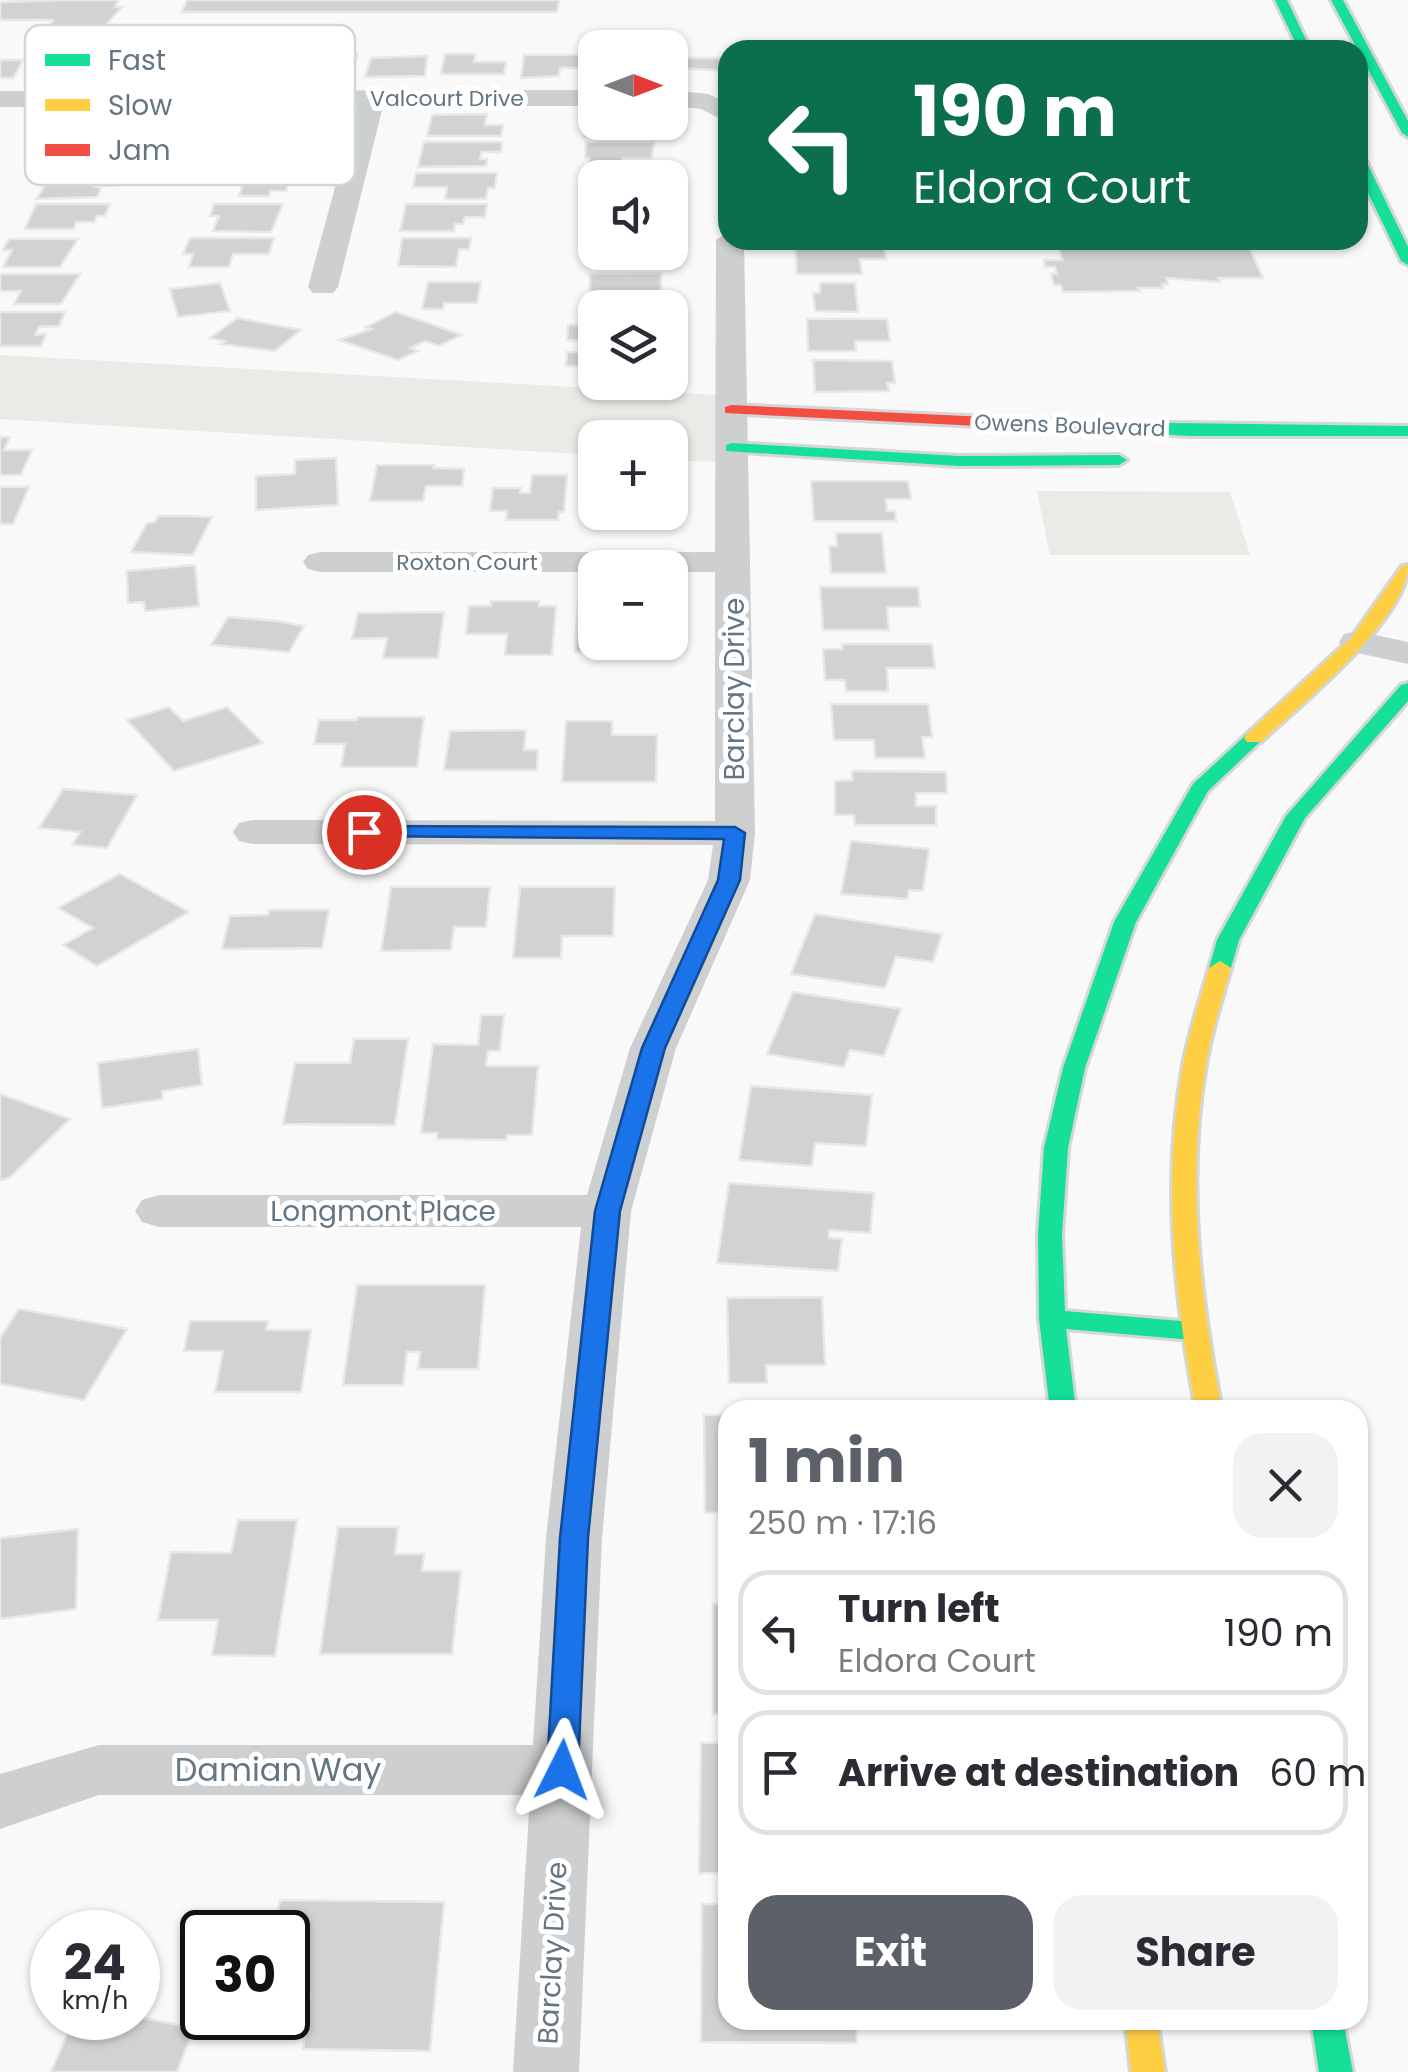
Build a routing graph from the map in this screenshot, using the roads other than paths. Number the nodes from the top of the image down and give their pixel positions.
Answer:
1 (1282, 0) edge
2 (1337, 0) edge
3 (1300, 40) edge
4 (1356, 40) edge
5 (1368, 65) edge
6 (355, 98) edge
7 (372, 98) junction
8 (578, 98) edge
9 (9, 99) edge
10 (688, 100) edge
11 (718, 108) edge
12 (1394, 120) edge
13 (0, 133) edge
14 (355, 164) edge
15 (1368, 179) edge
16 (349, 185) edge
17 (730, 250) edge
18 (1408, 261) edge
19 (323, 287) dead end
20 (732, 429) junction
21 (1408, 431) edge
22 (1145, 459) dead end
23 (320, 562) dead end
24 (734, 562) junction
25 (1408, 570) edge
26 (1357, 642) junction
27 (1408, 654) edge
28 (1408, 689) edge
29 (253, 832) dead end
30 (735, 833) junction
31 (159, 1211) dead end
32 (607, 1211) junction
33 (1052, 1318) junction
34 (1192, 1331) junction
35 (1062, 1400) edge
36 (1207, 1400) edge
37 (562, 1770) junction
38 (0, 1803) edge
39 (1142, 2030) edge
40 (1329, 2030) edge
41 (546, 2072) edge
42 (1148, 2072) edge
43 (1336, 2072) edge

1 - 3 main road
2 - 4 main road
5 - 12 main road
6 - 7 street, Valcourt Drive
7 - 8 street, Valcourt Drive
7 - 14 street
9 - 13 street
10 - 11 street
15 - 18 main road
16 - 19 street
17 - 20 street, Barclay Drive
20 - 21 main road, Owens Boulevard
20 - 22 main road, Owens Boulevard
20 - 24 street, Barclay Drive
23 - 24 street, Roxton Court
24 - 30 street, Barclay Drive
25 - 26 main road
26 - 27 street
26 - 33 main road
28 - 34 main road
29 - 30 street
30 - 32 street, Barclay Drive
31 - 32 street, Longmont Place
32 - 37 street, Barclay Drive
33 - 34 main road
33 - 35 main road
34 - 36 main road
37 - 38 street, Damian Way
37 - 41 street, Barclay Drive
39 - 42 main road
40 - 43 main road

